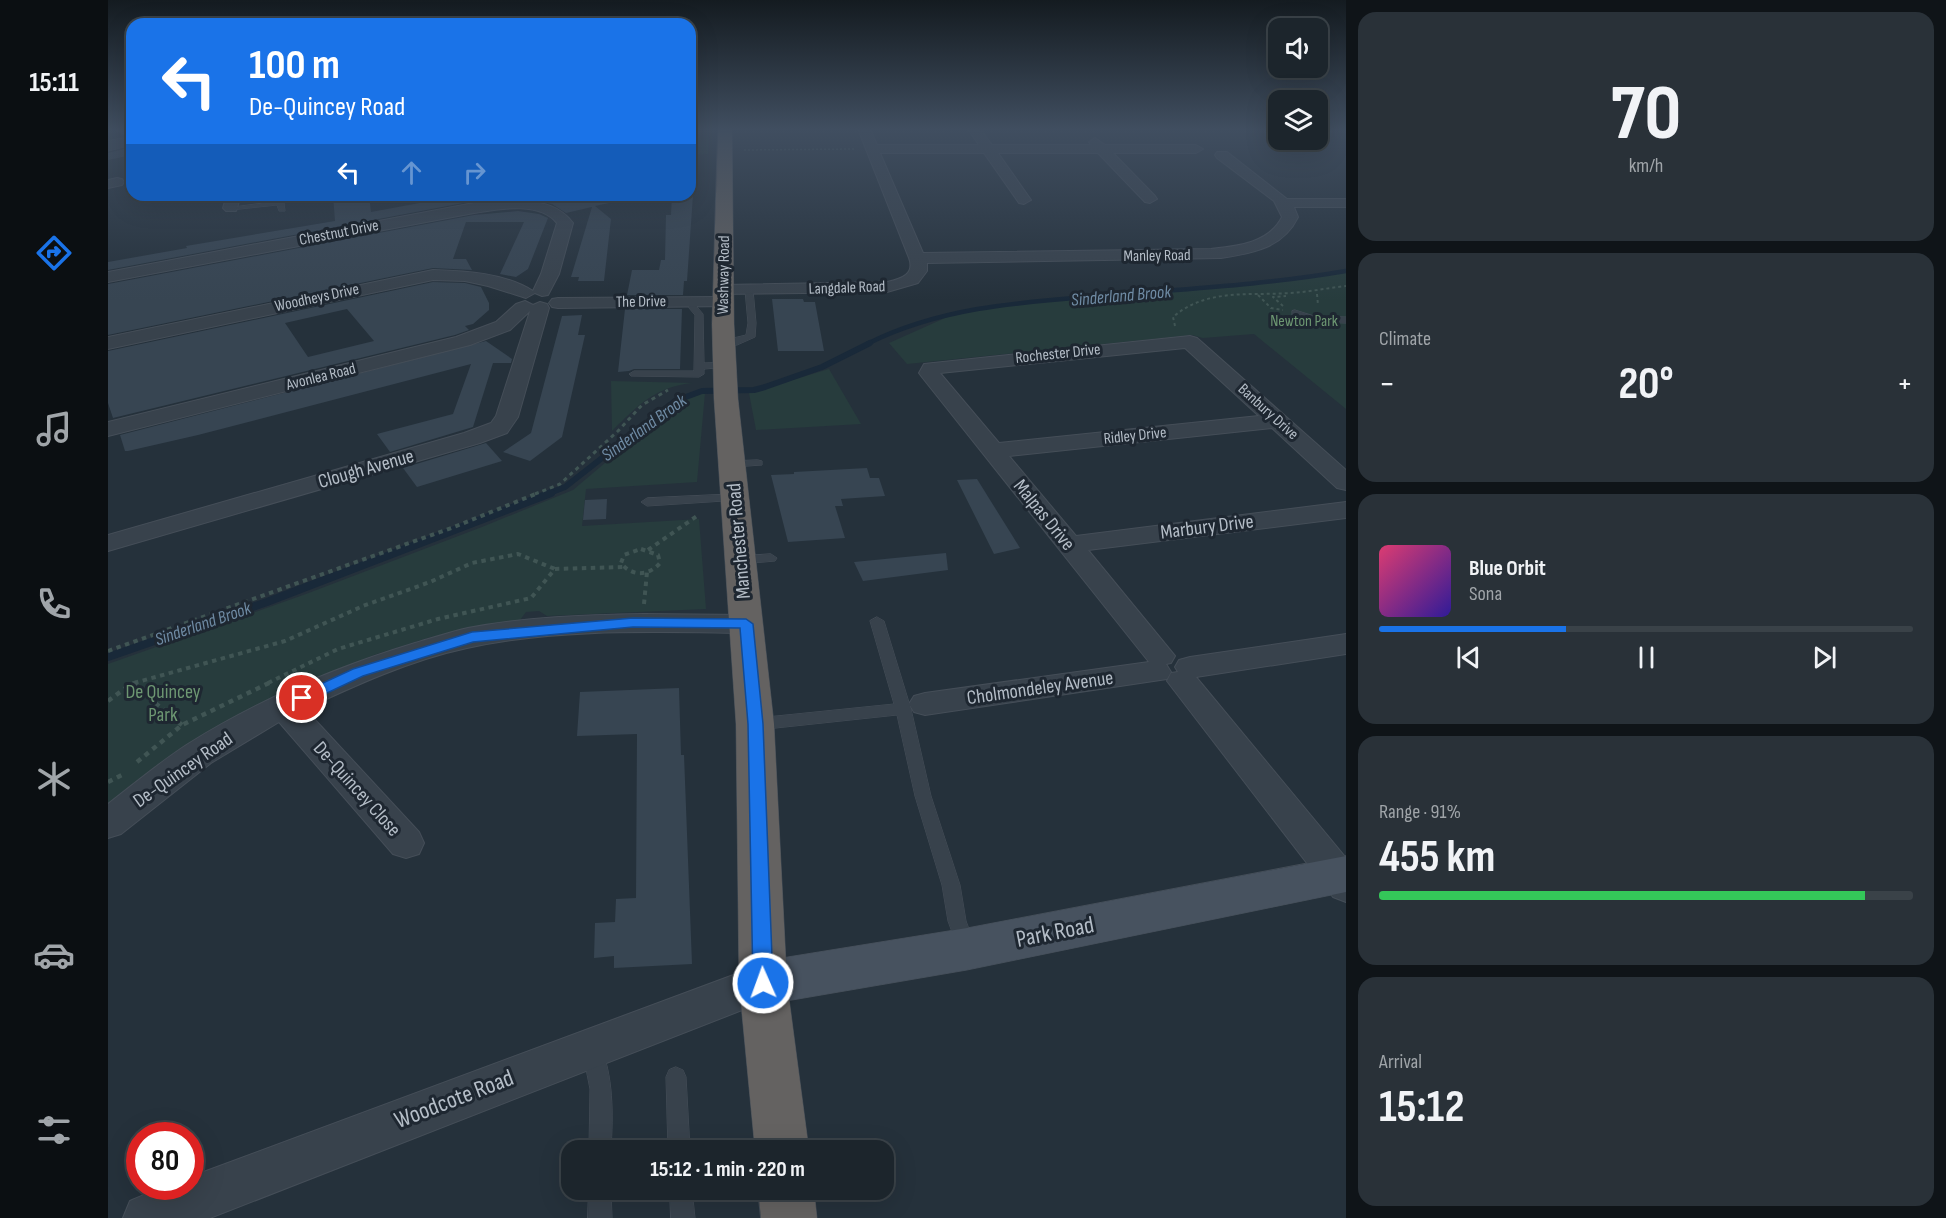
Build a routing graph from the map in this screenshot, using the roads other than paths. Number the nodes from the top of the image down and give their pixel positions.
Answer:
1 (725, 186) edge
2 (887, 186) edge
3 (1014, 186) edge
4 (1138, 186) edge
5 (1261, 186) edge
6 (1150, 198) dead end
7 (1024, 200) dead end
8 (232, 202) edge
9 (1346, 203) edge
10 (1285, 204) junction
11 (282, 209) dead end
12 (917, 258) junction
13 (108, 277) edge
14 (749, 290) junction
15 (724, 292) junction
16 (691, 298) junction
17 (542, 299) junction
18 (1295, 313) road end
19 (1346, 320) edge
20 (1190, 342) joint
21 (108, 343) edge
22 (724, 343) junction
23 (699, 366) junction
24 (929, 373) joint
25 (634, 374) dead end
26 (726, 383) junction
27 (1277, 420) junction
28 (108, 429) edge
29 (992, 451) junction
30 (741, 483) junction
31 (1346, 483) edge
32 (647, 502) dead end
33 (1346, 510) edge
34 (108, 543) edge
35 (1068, 545) junction
36 (877, 621) dead end
37 (746, 624) junction
38 (1346, 644) edge
39 (1172, 669) junction
40 (284, 707) junction
41 (914, 707) junction
42 (755, 724) junction
43 (108, 824) edge
44 (406, 843) dead end
45 (1343, 879) edge
46 (967, 949) junction
47 (763, 983) junction
48 (591, 1047) junction
49 (676, 1077) dead end
50 (600, 1140) edge
51 (679, 1140) edge
52 (781, 1140) edge
53 (600, 1200) edge
54 (682, 1200) edge
55 (787, 1200) edge
56 (147, 1218) edge
57 (600, 1218) edge
58 (683, 1218) edge
59 (789, 1218) edge

1 - 15 highway, Washway Road
2 - 12 street
3 - 7 street
4 - 6 street
5 - 10 street
8 - 11 lane
9 - 10 street
10 - 12 street, Manley Road
12 - 14 street, Langdale Road
13 - 17 street, Chestnut Drive
14 - 15 street, Langdale Road
14 - 22 lane
15 - 16 street, The Drive
15 - 22 highway, Washway Road
16 - 17 street, The Drive
16 - 23 lane
17 - 21 street, Woodheys Drive
17 - 28 street, Avonlea Road
17 - 34 street, Clough Avenue
18 - 19 lane
20 - 24 street, Rochester Drive
20 - 27 street, Banbury Drive
22 - 26 highway, Washway Road
23 - 25 lane
23 - 26 lane
24 - 29 street, Malpas Drive
26 - 30 highway, Manchester Road
27 - 29 street, Ridley Drive
27 - 31 street, Banbury Drive
29 - 35 street, Malpas Drive
30 - 32 lane
30 - 37 highway, Manchester Road
33 - 35 street, Marbury Drive
35 - 39 street, Malpas Drive
36 - 41 lane
37 - 40 street, De-Quincey Road
37 - 42 highway, Manchester Road
38 - 39 street, Cholmondeley Avenue
39 - 41 street, Cholmondeley Avenue
39 - 45 street, Malpas Drive
40 - 43 street, De-Quincey Road
40 - 44 street, De-Quincey Close
41 - 42 lane
41 - 46 lane
42 - 47 highway, Manchester Road
45 - 46 main road, Park Road
46 - 47 main road, Park Road
47 - 48 street, Woodcote Road
47 - 52 highway, Manchester Road
48 - 50 lane
48 - 56 street, Woodcote Road
49 - 51 lane
53 - 57 lane
54 - 58 lane
55 - 59 highway

